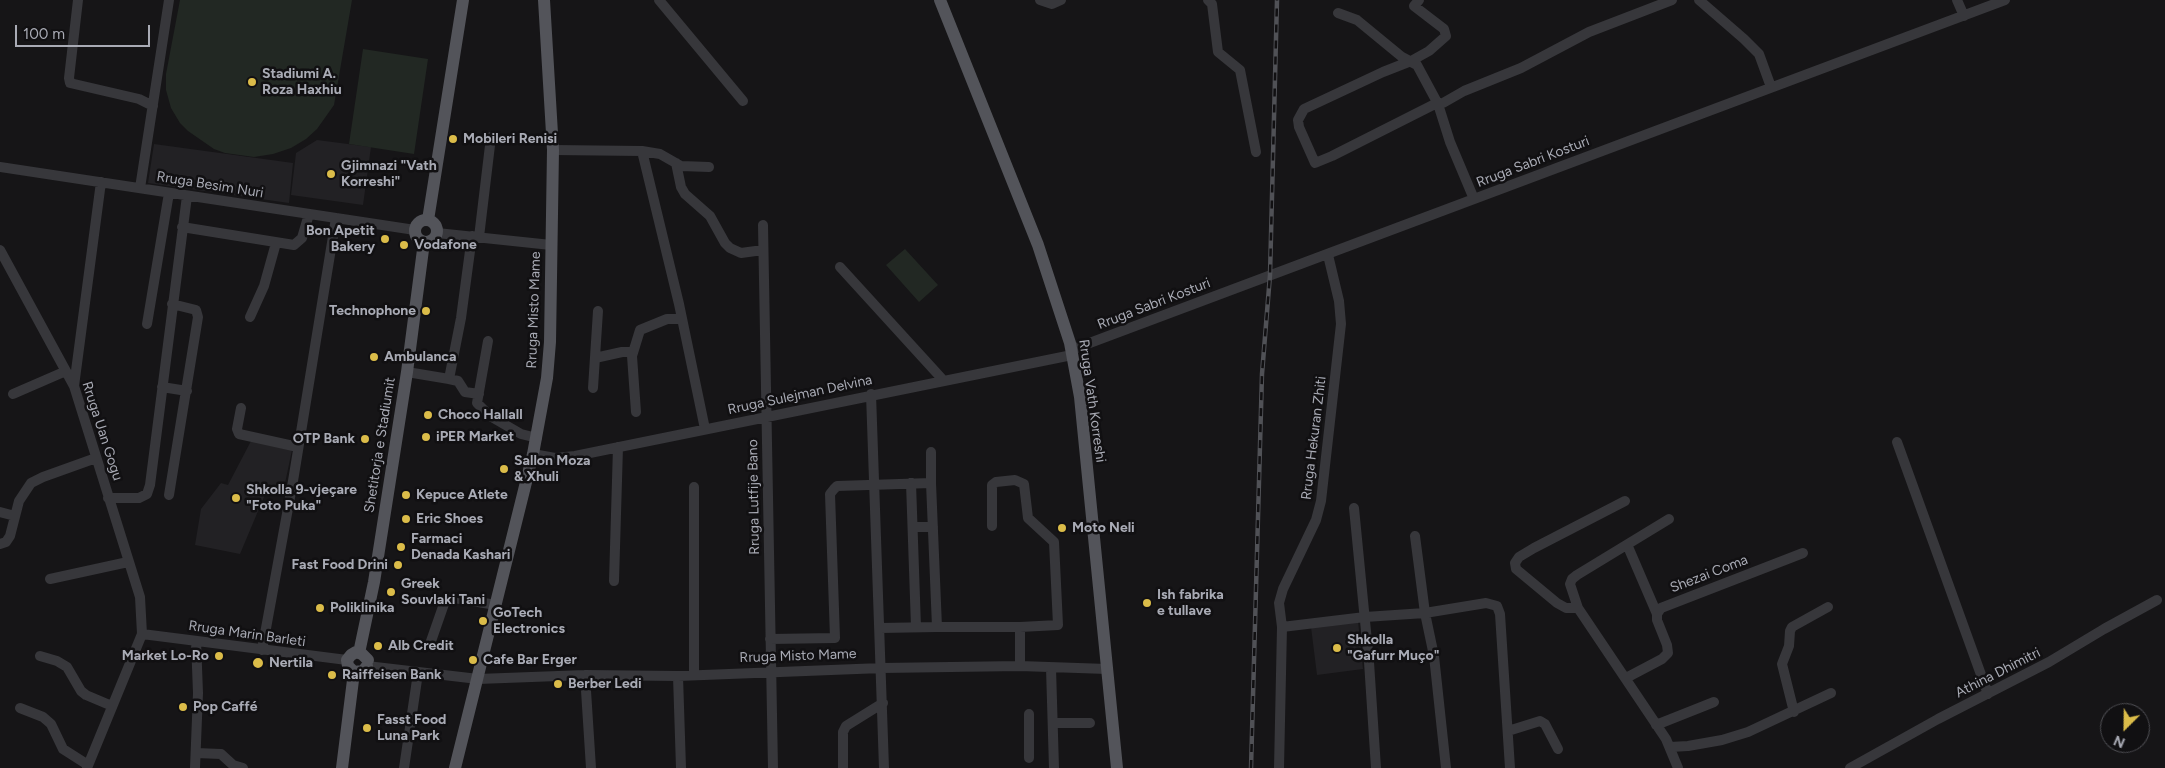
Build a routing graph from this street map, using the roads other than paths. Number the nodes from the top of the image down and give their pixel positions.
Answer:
1 (78, 0) edge
2 (169, 0) edge
3 (463, 0) edge
4 (544, 0) edge
5 (659, 0) edge
6 (940, 0) edge
7 (1040, 0) edge
8 (1060, 0) edge
9 (1208, 0) edge
10 (1418, 0) edge
11 (1672, 0) edge
12 (1699, 0) edge
13 (1957, 0) edge
14 (2006, 0) edge
15 (1338, 13) dead end
16 (1964, 16) junction
17 (1412, 61) junction
18 (1771, 87) junction
19 (743, 101) dead end
20 (1438, 104) junction
21 (152, 106) junction
22 (491, 137) dead end
23 (553, 150) junction
24 (642, 151) junction
25 (1256, 152) dead end
26 (676, 163) junction
27 (0, 167) edge
28 (709, 168) dead end
29 (101, 182) junction
30 (140, 188) junction
31 (169, 193) junction
32 (187, 196) junction
33 (1474, 200) junction
34 (309, 214) junction
35 (336, 218) junction
36 (428, 220) junction
37 (763, 225) dead end
38 (182, 227) junction
39 (415, 230) junction
40 (437, 233) junction
41 (475, 237) junction
42 (424, 242) junction
43 (276, 243) junction
44 (551, 245) junction
45 (0, 250) edge
46 (763, 250) junction
47 (1328, 255) junction
48 (840, 267) dead end
49 (172, 304) junction
50 (598, 310) dead end
51 (250, 317) dead end
52 (682, 319) junction
53 (147, 324) dead end
54 (488, 341) dead end
55 (633, 352) junction
56 (1072, 352) junction
57 (595, 358) junction
58 (66, 372) junction
59 (406, 372) junction
60 (449, 379) junction
61 (944, 381) junction
62 (74, 386) junction
63 (162, 387) junction
64 (593, 388) dead end
65 (188, 391) junction
66 (12, 394) dead end
67 (478, 394) junction
68 (871, 394) junction
69 (241, 408) dead end
70 (636, 412) dead end
71 (767, 417) junction
72 (704, 429) junction
73 (536, 438) junction
74 (1896, 442) dead end
75 (298, 447) junction
76 (618, 448) junction
77 (931, 452) dead end
78 (533, 454) junction
79 (96, 458) junction
80 (911, 483) junction
81 (931, 483) junction
82 (874, 484) junction
83 (694, 487) dead end
84 (169, 495) dead end
85 (108, 498) junction
86 (1625, 501) dead end
87 (1354, 508) dead end
88 (0, 512) edge
89 (15, 516) junction
90 (1669, 519) dead end
91 (933, 526) junction
92 (992, 526) dead end
93 (912, 527) junction
94 (1415, 536) dead end
95 (0, 544) edge
96 (1630, 549) dead end
97 (1803, 553) dead end
98 (128, 562) junction
99 (50, 579) dead end
100 (614, 581) dead end
101 (2157, 600) dead end
102 (496, 605) junction
103 (1828, 607) dead end
104 (1578, 608) junction
105 (1425, 613) junction
106 (1657, 614) junction
107 (1365, 617) junction
108 (916, 627) junction
109 (937, 627) junction
110 (1020, 627) junction
111 (1282, 627) junction
112 (880, 628) junction
113 (142, 634) junction
114 (770, 639) junction
115 (196, 641) junction
116 (430, 644) dead end
117 (262, 650) junction
118 (40, 656) dead end
119 (365, 659) junction
120 (347, 660) junction
121 (1020, 666) junction
122 (882, 668) junction
123 (1051, 668) junction
124 (1107, 669) junction
125 (354, 672) junction
126 (418, 672) junction
127 (770, 673) junction
128 (585, 674) junction
129 (694, 675) junction
130 (678, 676) junction
131 (483, 677) junction
132 (1626, 678) junction
133 (1831, 693) dead end
134 (1988, 694) junction
135 (1714, 702) dead end
136 (883, 703) junction
137 (112, 706) junction
138 (20, 708) dead end
139 (1794, 712) junction
140 (1028, 714) dead end
141 (1053, 723) junction
142 (1090, 723) dead end
143 (1656, 725) junction
144 (1508, 731) junction
145 (1670, 747) junction
146 (1558, 749) dead end
147 (196, 753) junction
148 (1029, 758) dead end
149 (87, 767) edge
150 (196, 768) edge
151 (243, 768) edge
152 (342, 768) edge
153 (404, 768) edge
154 (455, 768) edge
155 (591, 768) edge
156 (681, 768) edge
157 (773, 768) edge
158 (844, 768) edge
159 (884, 768) edge
160 (1054, 768) edge
161 (1117, 768) edge
162 (1278, 768) edge
163 (1376, 768) edge
164 (1446, 768) edge
165 (1510, 768) edge
166 (1678, 768) edge
167 (1850, 768) edge

1 - 21 street
2 - 21 street
3 - 36 main road
4 - 23 main road, Rruga Misto Mame
5 - 19 street
6 - 56 main road, Rruga Vath Korreshi
7 - 8 street
9 - 25 street
10 - 17 street
11 - 20 street
12 - 18 street
13 - 16 street
14 - 16 street, Rruga Sabri Kosturi
15 - 17 street
16 - 18 street, Rruga Sabri Kosturi
17 - 20 street
17 - 20 street
18 - 33 street, Rruga Sabri Kosturi
20 - 33 street
21 - 30 street
22 - 41 street
23 - 24 street
23 - 44 main road, Rruga Misto Mame
24 - 26 street
24 - 52 street
26 - 28 street
26 - 46 street
27 - 29 street, Rruga Besim Nuri
29 - 30 street, Rruga Besim Nuri
29 - 62 street
30 - 31 street, Rruga Besim Nuri
31 - 32 street, Rruga Besim Nuri
31 - 53 street
32 - 34 street, Rruga Besim Nuri
32 - 38 street
33 - 47 street, Rruga Sabri Kosturi
34 - 35 street, Rruga Besim Nuri
34 - 43 street
35 - 39 street, Rruga Besim Nuri
35 - 75 street
36 - 39 main road
36 - 40 main road
37 - 46 street, Rruga Lutfije Bano
38 - 43 street
38 - 49 street
39 - 42 main road
40 - 41 street
40 - 42 main road
41 - 44 street
41 - 60 street
42 - 59 main road, Shetitorja e Stadiumit
43 - 51 street
44 - 73 main road, Rruga Misto Mame
45 - 58 street, Rruga Uan Gogu
46 - 71 street, Rruga Lutfije Bano
47 - 56 street, Rruga Sabri Kosturi
47 - 111 street, Rruga Hekuran Zhiti
48 - 61 street
49 - 63 street
49 - 65 street
50 - 57 street
52 - 55 street
52 - 72 street
54 - 67 street
55 - 57 street
55 - 70 street
56 - 61 street, Rruga Sulejman Delvina
56 - 124 main road, Rruga Vath Korreshi
57 - 64 street
58 - 62 street, Rruga Uan Gogu
58 - 66 street
59 - 60 street
59 - 119 main road, Shetitorja e Stadiumit
60 - 67 street
61 - 68 street, Rruga Sulejman Delvina
62 - 79 street, Rruga Uan Gogu
63 - 65 street
63 - 85 street
65 - 84 street
67 - 73 street
68 - 71 street, Rruga Sulejman Delvina
68 - 82 street
69 - 75 street
71 - 72 street, Rruga Sulejman Delvina
71 - 114 street, Rruga Lutfije Bano
72 - 76 street, Rruga Sulejman Delvina
73 - 78 main road, Rruga Misto Mame
74 - 134 street
75 - 117 street
76 - 78 street, Rruga Sulejman Delvina
76 - 100 street
77 - 81 street
78 - 102 main road, Rruga Misto Mame
79 - 85 street, Rruga Uan Gogu
79 - 89 street
80 - 81 street
80 - 82 street
80 - 93 street
81 - 91 street
82 - 112 street
82 - 114 street
83 - 129 street
85 - 98 street, Rruga Uan Gogu
86 - 104 street
87 - 107 street
88 - 89 street
89 - 95 street
90 - 104 street
91 - 93 street
91 - 109 street
92 - 110 street
93 - 108 street
94 - 105 street
96 - 106 street
97 - 106 street, Shezai Coma
98 - 99 street
98 - 113 street, Rruga Uan Gogu
101 - 134 street, Athina Dhimitri
102 - 116 street
102 - 131 main road, Rruga Misto Mame
103 - 139 street
104 - 132 street
105 - 107 street
105 - 144 street
105 - 164 street
106 - 132 street
107 - 111 street
107 - 163 street
108 - 109 street
108 - 112 street
109 - 110 street
110 - 121 street
111 - 162 street, Rruga Hekuran Zhiti
112 - 122 street
113 - 115 street, Rruga Marin Barleti
113 - 137 street
114 - 127 street, Rruga Lutfije Bano
115 - 117 street, Rruga Marin Barleti
115 - 147 street
117 - 120 street, Rruga Marin Barleti
118 - 137 street
119 - 120 main road
119 - 125 main road
119 - 126 street, Rruga Misto Mame
119 - 131 street, Rruga Misto Mame
120 - 125 main road
121 - 122 street, Rruga Misto Mame
121 - 123 street, Rruga Misto Mame
122 - 127 street, Rruga Misto Mame
122 - 136 street
123 - 124 street, Rruga Misto Mame
123 - 141 street
124 - 161 main road, Rruga Vath Korreshi
125 - 152 main road
126 - 131 street, Rruga Misto Mame
126 - 153 street
127 - 129 street, Rruga Misto Mame
127 - 157 street, Rruga Lutfije Bano
128 - 130 street, Rruga Misto Mame
128 - 131 street, Rruga Misto Mame
128 - 155 street
129 - 130 street, Rruga Misto Mame
130 - 156 street
131 - 154 main road, Rruga Misto Mame
132 - 143 street
133 - 139 street
134 - 167 street, Athina Dhimitri
135 - 143 street
136 - 158 street
136 - 159 street
137 - 149 street
138 - 149 street
139 - 145 street
140 - 148 street
141 - 142 street
141 - 160 street
143 - 145 street
144 - 146 street
144 - 165 street
145 - 166 street
147 - 150 street
147 - 151 street

